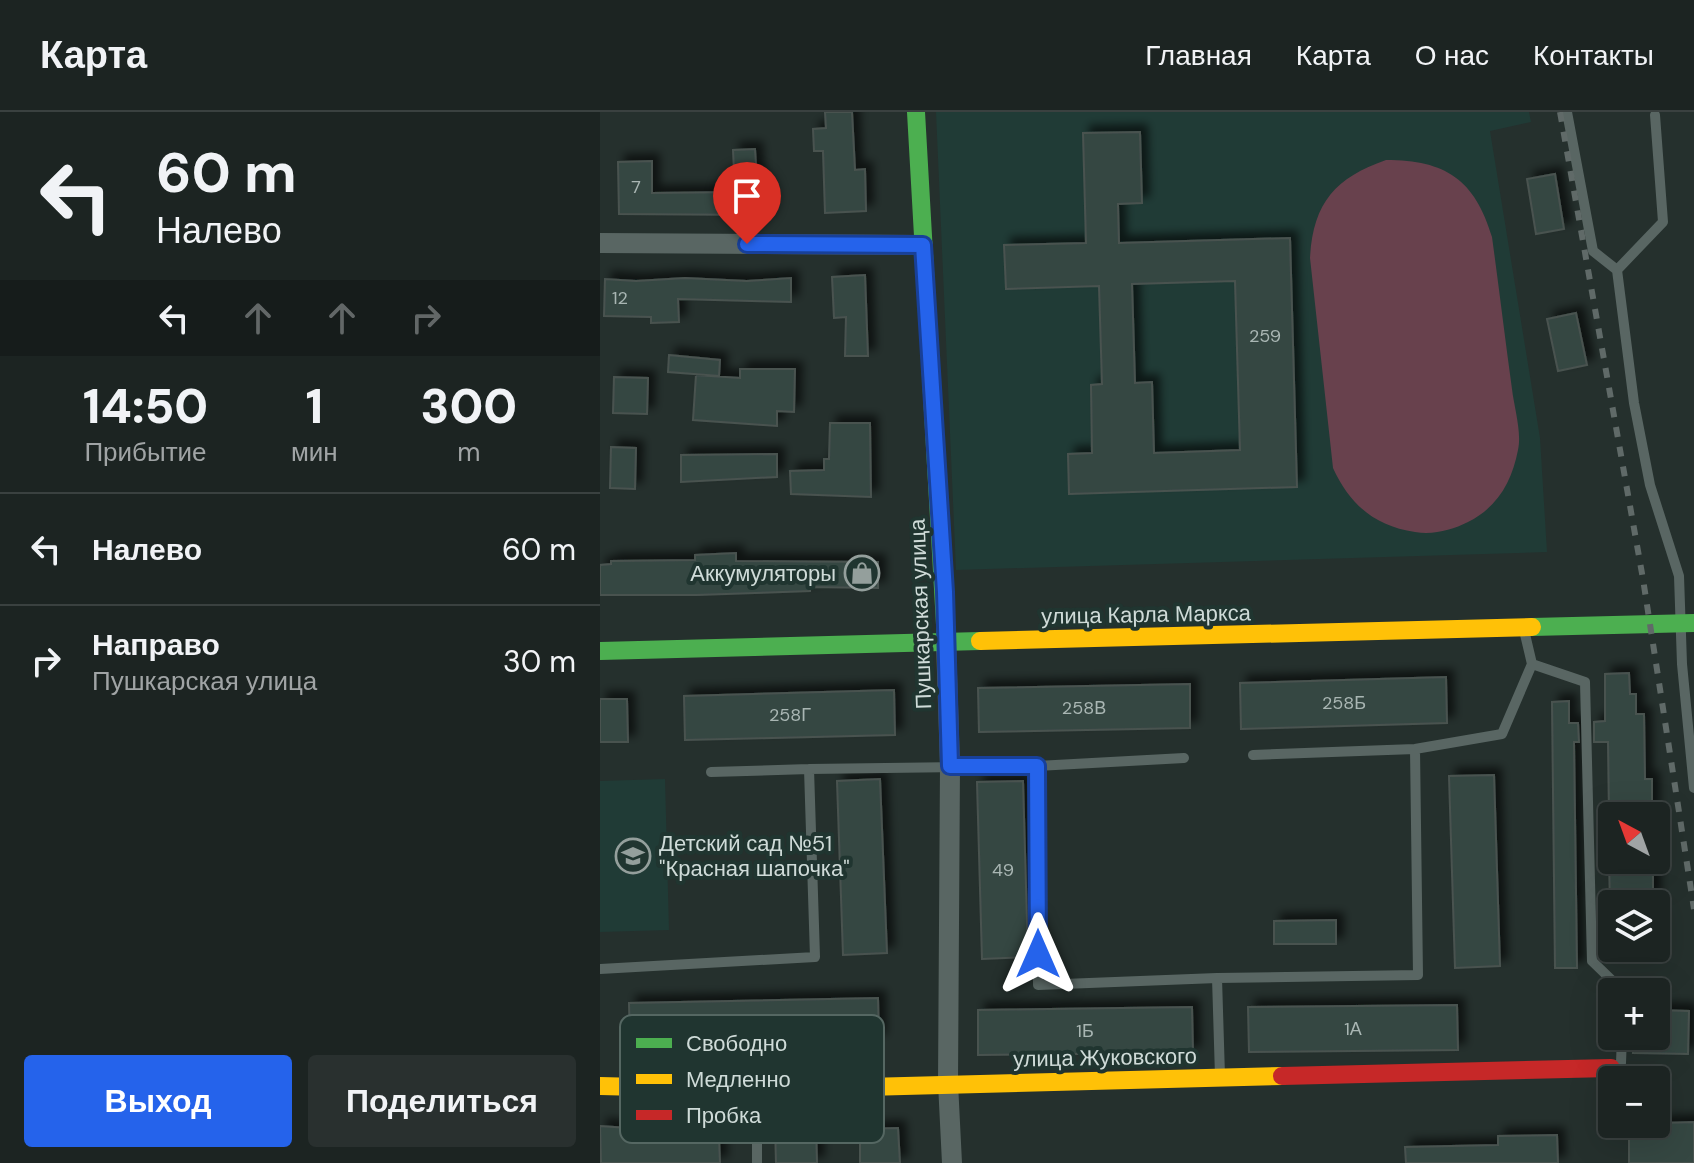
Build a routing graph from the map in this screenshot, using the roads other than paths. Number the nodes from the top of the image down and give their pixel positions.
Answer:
1 (916, 112) edge
2 (1567, 112) edge
3 (1655, 115) dead end
4 (600, 243) edge
5 (923, 245) junction
6 (1617, 270) junction
7 (1687, 623) edge
8 (1523, 628) junction
9 (946, 642) junction
10 (600, 651) edge
11 (1532, 664) junction
12 (1415, 749) junction
13 (1253, 755) dead end
14 (1184, 758) dead end
15 (950, 766) junction
16 (1037, 766) junction
17 (809, 769) junction
18 (711, 772) dead end
19 (1694, 788) edge
20 (600, 969) edge
21 (1217, 978) junction
22 (1610, 978) edge
23 (1598, 1068) edge
24 (1220, 1080) junction
25 (948, 1083) junction
26 (884, 1085) edge
27 (600, 1086) edge
28 (620, 1087) edge
29 (952, 1163) edge

1 - 5 street, Пушкарская улица
2 - 6 lane
3 - 6 lane
4 - 5 street
5 - 9 street, Пушкарская улица
6 - 7 lane
7 - 8 street, улица Карла Маркса
7 - 19 lane
8 - 9 street, улица Карла Маркса
8 - 11 lane
9 - 10 street, улица Карла Маркса
9 - 15 street, Пушкарская улица
11 - 12 lane
11 - 22 lane
12 - 13 lane
12 - 21 lane
14 - 16 lane
15 - 16 lane
15 - 17 lane
15 - 25 street, Пушкарская улица
16 - 21 lane
17 - 18 lane
17 - 20 lane
21 - 24 lane
23 - 24 street, улица Жуковского
24 - 25 street, улица Жуковского
25 - 26 street, улица Жуковского
25 - 29 street, Пушкарская улица
27 - 28 street, улица Жуковского

